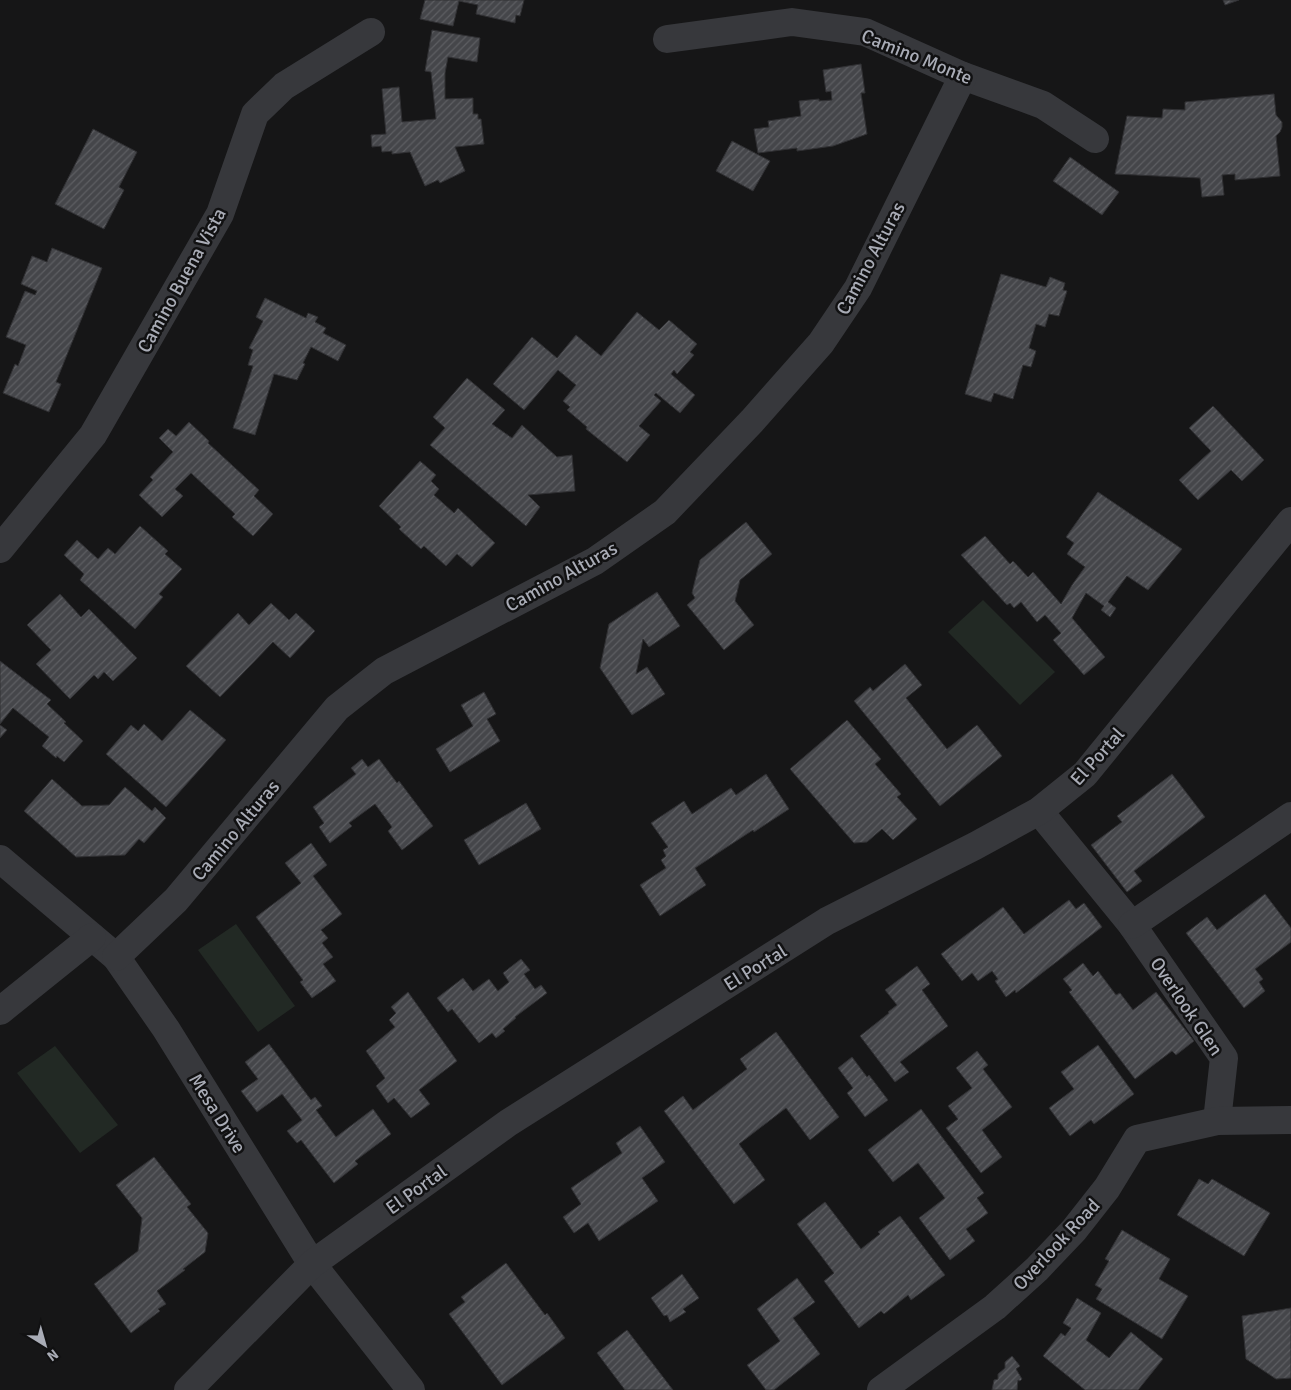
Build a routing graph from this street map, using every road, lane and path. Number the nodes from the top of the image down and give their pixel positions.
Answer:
1 (371, 32) dead end
2 (667, 39) dead end
3 (963, 76) junction
4 (1095, 139) dead end
5 (1291, 521) edge
6 (0, 549) edge
7 (1039, 811) junction
8 (1291, 816) edge
9 (0, 859) edge
10 (1132, 925) junction
11 (92, 937) junction
12 (116, 957) junction
13 (0, 1011) edge
14 (1291, 1120) edge
15 (1217, 1121) junction
16 (312, 1264) junction
17 (188, 1390) edge
18 (411, 1390) edge
19 (880, 1390) edge

1 - 6 street, Camino Buena Vista
2 - 3 street, Camino Monte
3 - 4 street, Camino Monte
3 - 12 street, Camino Alturas
5 - 7 street, El Portal
7 - 10 street, Overlook Glen
7 - 16 street, El Portal
8 - 10 street
9 - 11 street, Mesa Drive
10 - 15 street, Overlook Glen
11 - 12 street, Mesa Drive
11 - 13 street
12 - 16 street, Mesa Drive
14 - 15 street, Overlook Road
15 - 19 street, Overlook Road
16 - 17 street, El Portal
16 - 18 street, Mesa Drive

